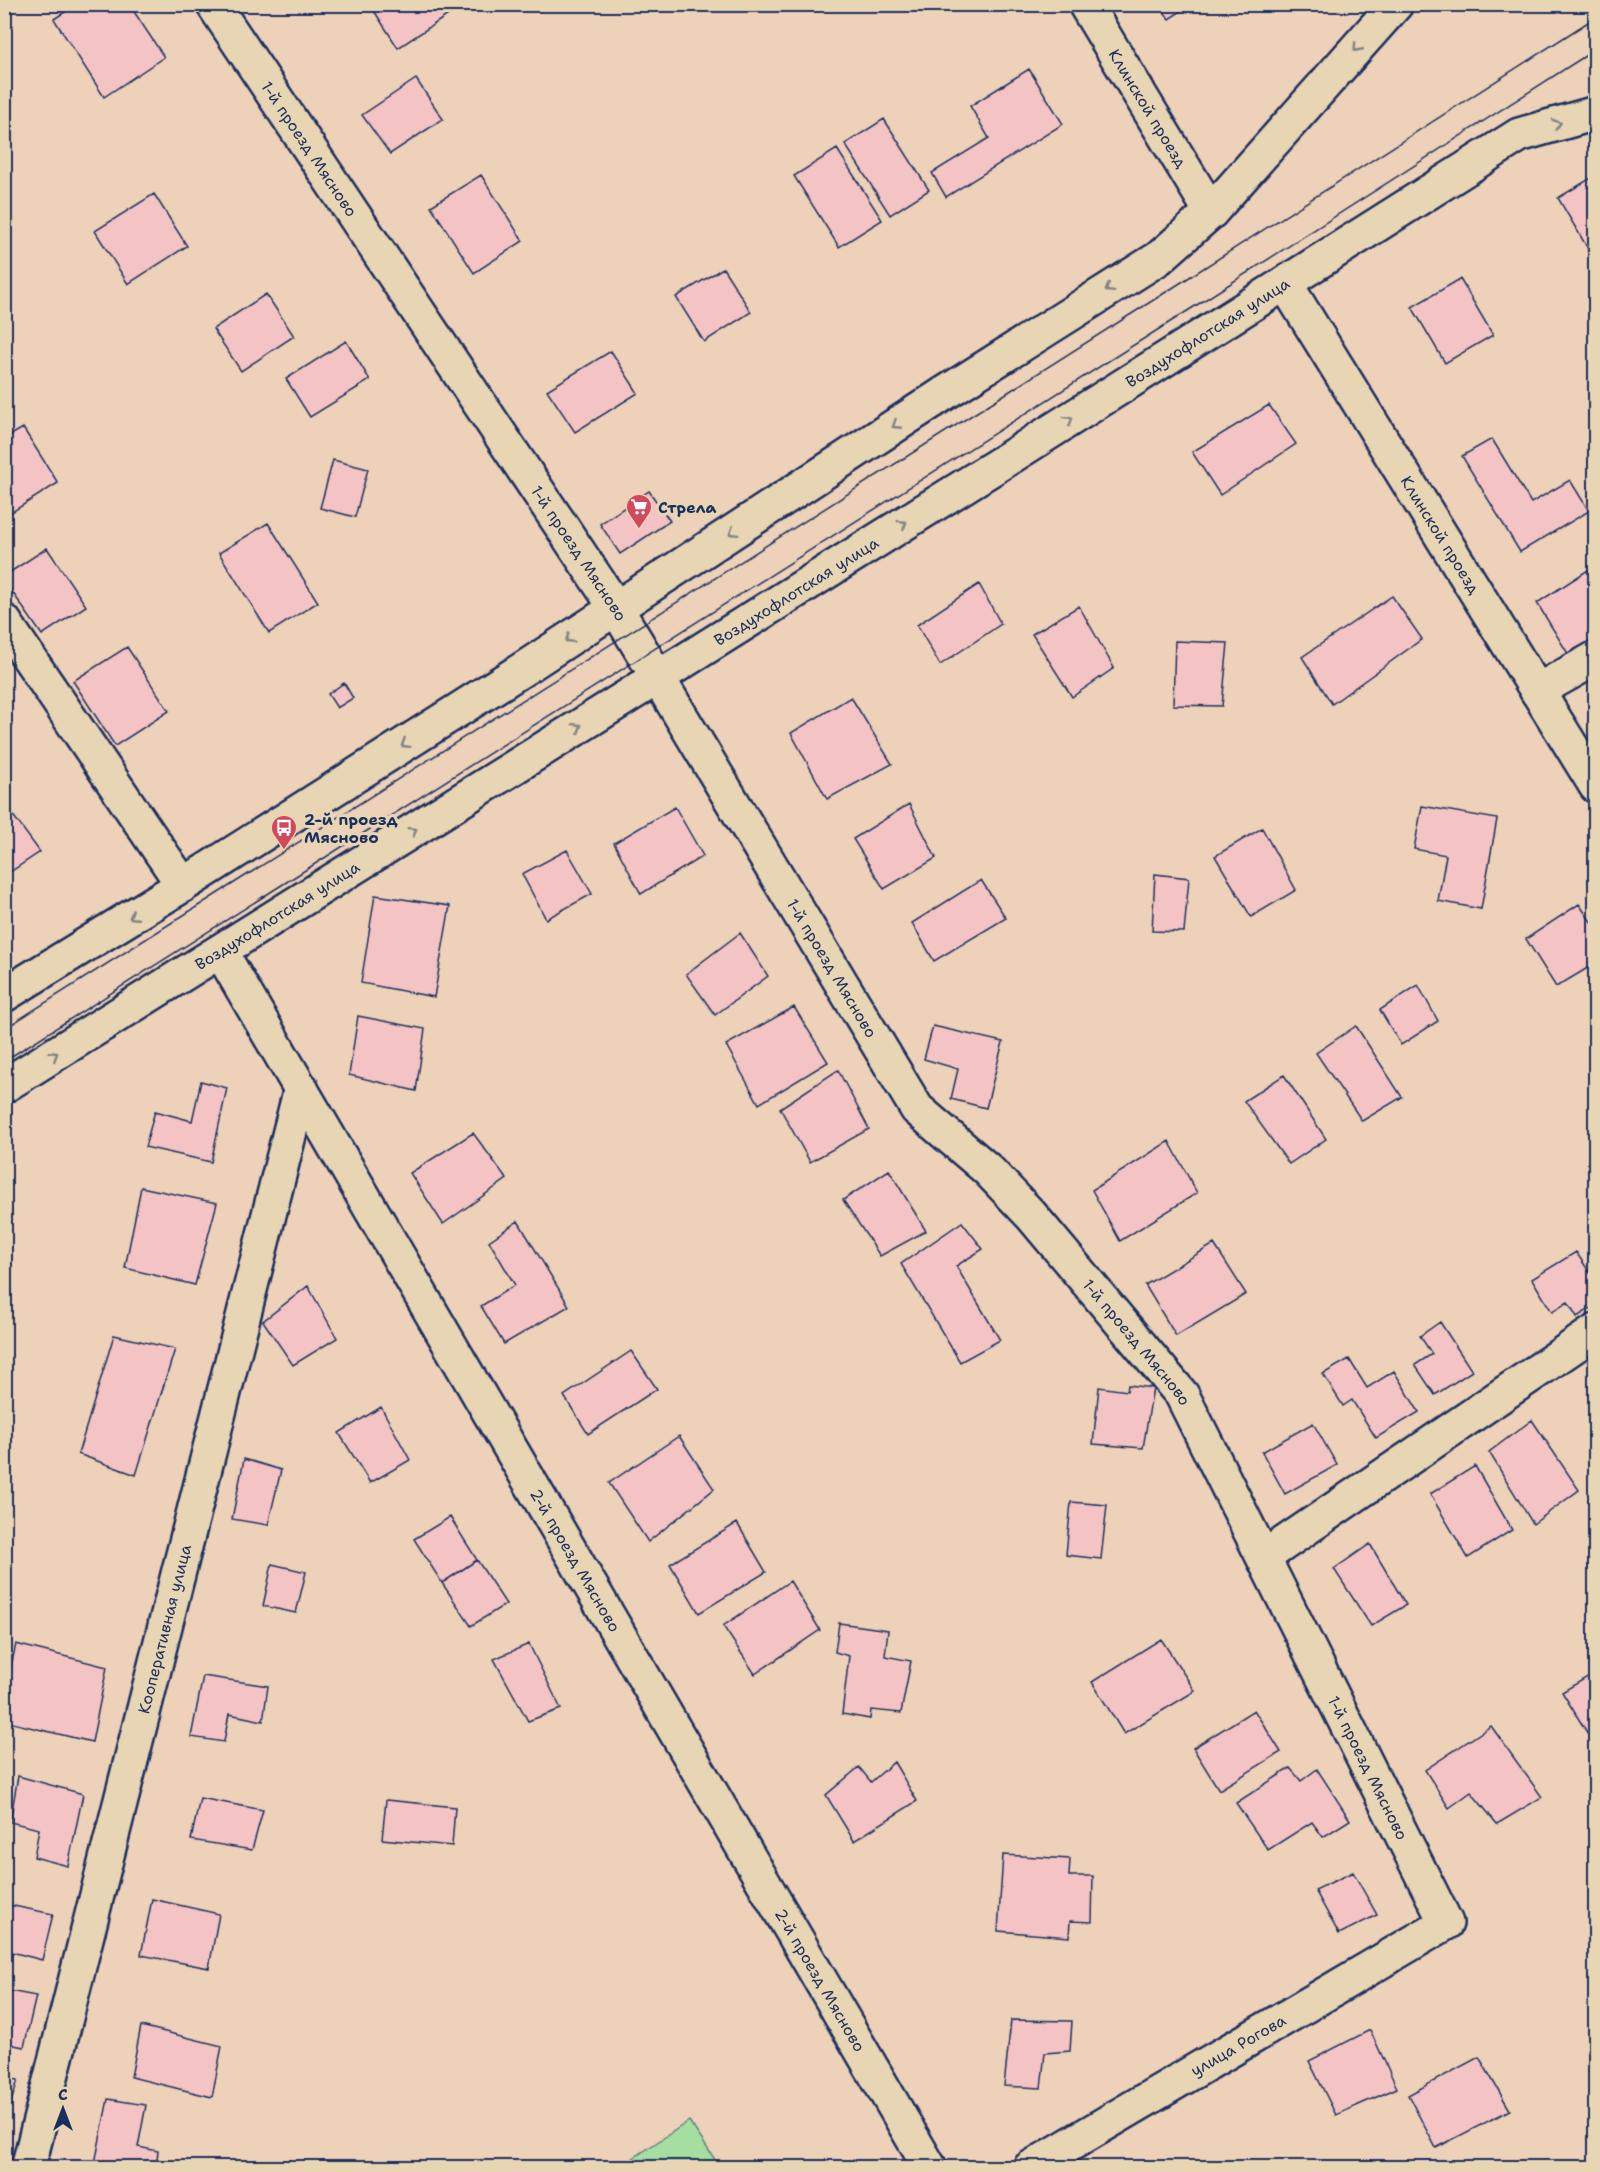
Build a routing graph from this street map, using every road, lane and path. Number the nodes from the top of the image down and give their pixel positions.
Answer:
1 (213, 4) edge
2 (1085, 4) edge
3 (1396, 4) edge
4 (1596, 113) edge
5 (1211, 212) junction
6 (1285, 283) junction
7 (616, 608) junction
8 (4, 621) edge
9 (1596, 658) edge
10 (658, 676) junction
11 (1537, 691) junction
12 (1596, 786) edge
13 (183, 885) junction
14 (221, 951) junction
15 (4, 995) edge
16 (4, 1086) edge
17 (301, 1088) junction
18 (1596, 1331) edge
19 (1264, 1557) junction
20 (1446, 1923) joint
21 (28, 2168) edge
22 (930, 2168) edge
23 (1030, 2168) edge

1 - 7 street, 1-й проезд Мясново
2 - 5 street, Клинской проезд
3 -> 5 street
6 -> 4 street, Воздухофлотская улица
5 -> 7 street
10 -> 6 street, Воздухофлотская улица
6 - 11 street, Клинской проезд
7 - 10 street, 1-й проезд Мясново
7 -> 13 street
8 - 13 street
9 - 11 street
14 -> 10 street, Воздухофлотская улица
10 - 19 street, 1-й проезд Мясново
11 - 12 street, Клинской проезд
13 -> 15 street
16 -> 14 street, Воздухофлотская улица
14 - 17 street, 2-й проезд Мясново
17 - 21 street, Кооперативная улица
17 - 22 street, 2-й проезд Мясново
18 - 19 street
19 - 20 street, 1-й проезд Мясново
20 - 23 street, улица Рогова

